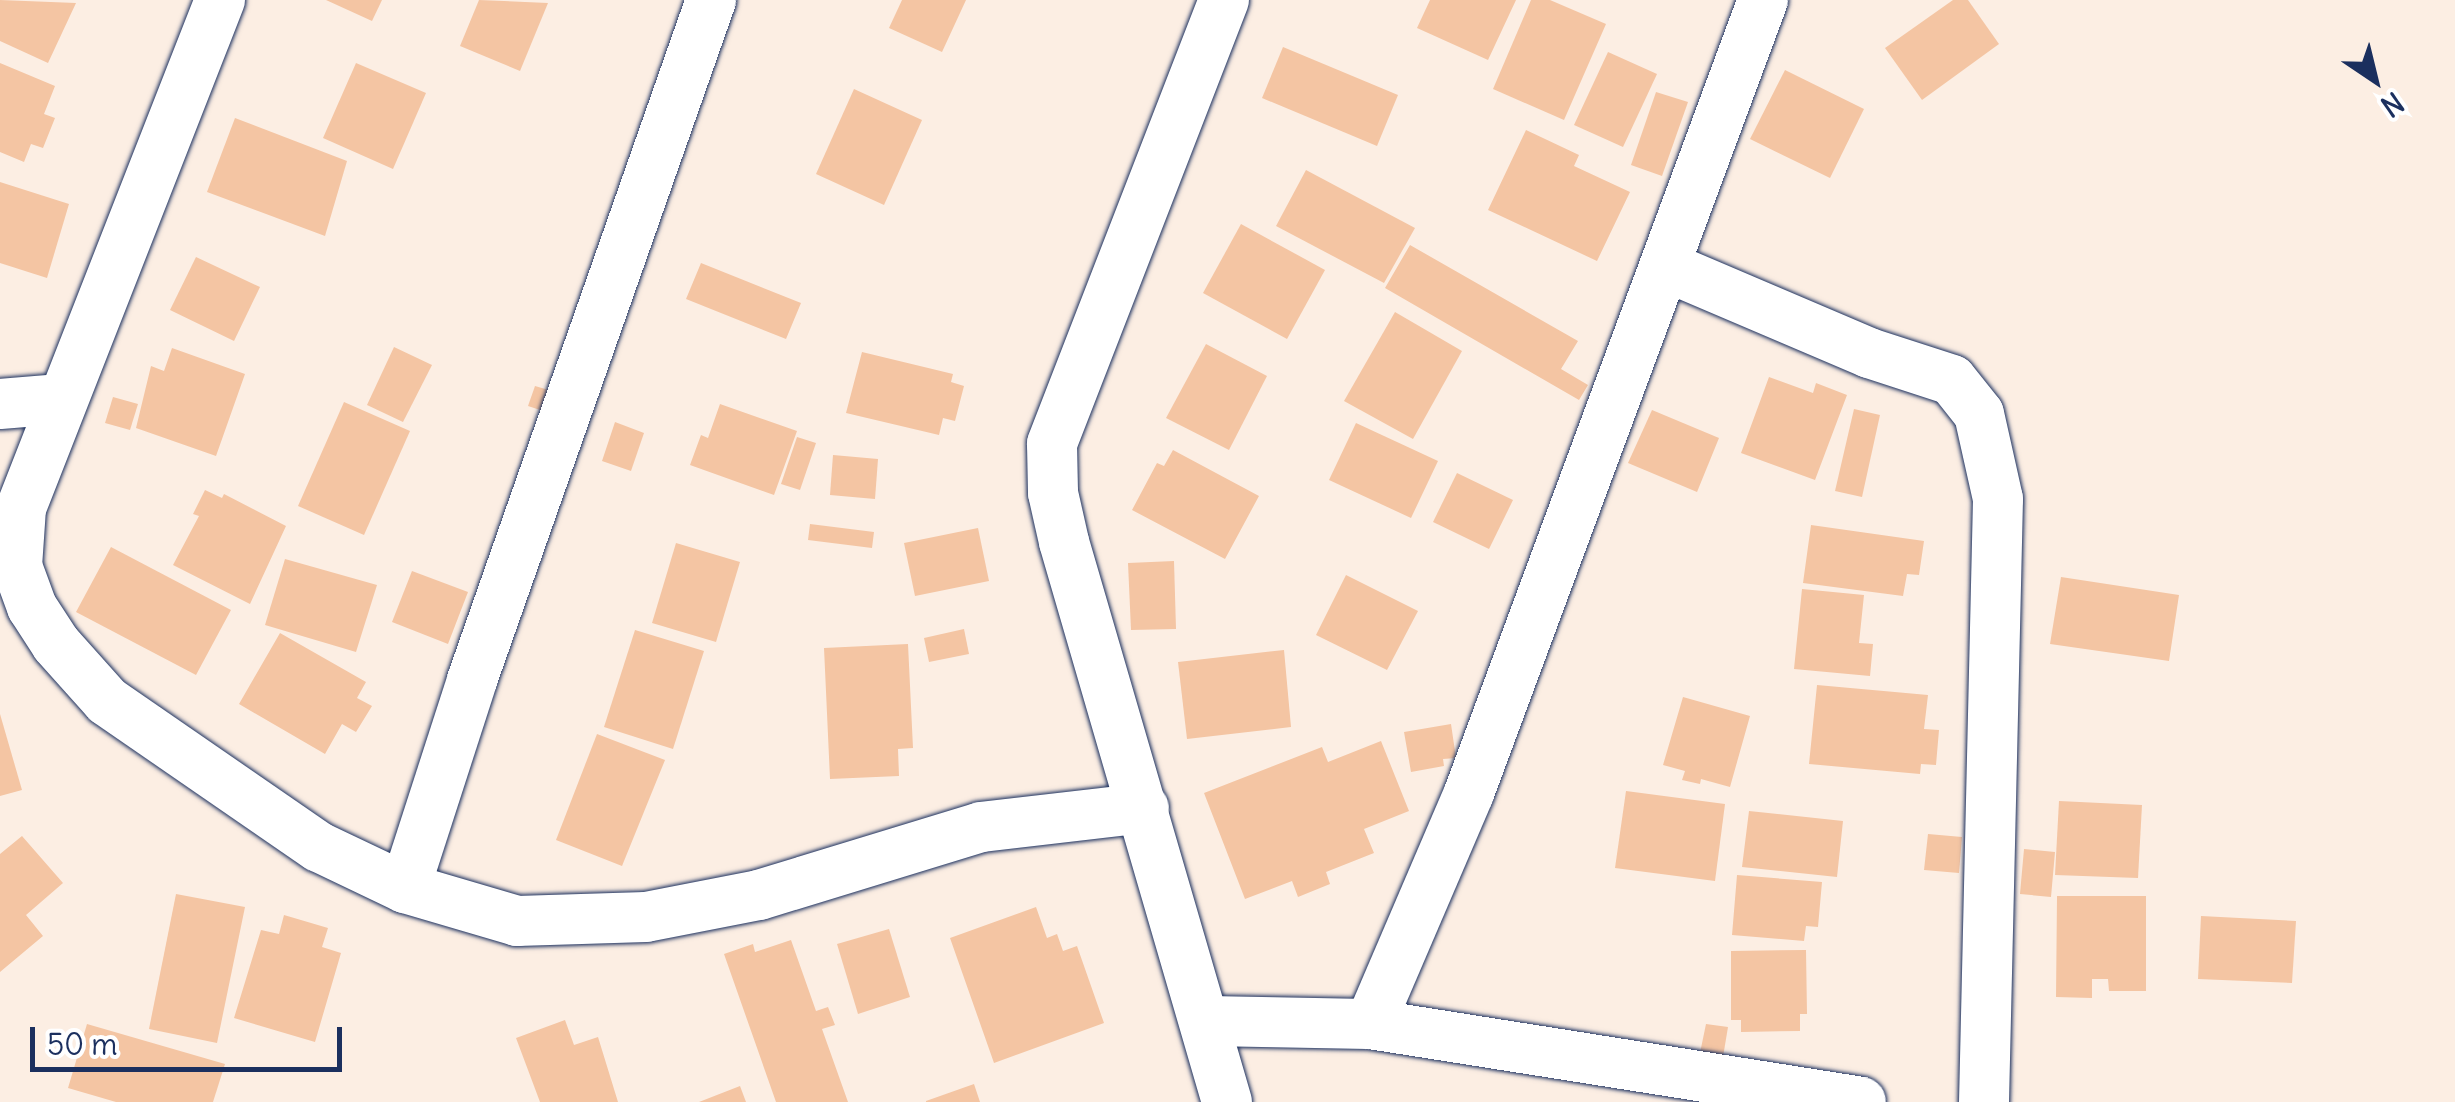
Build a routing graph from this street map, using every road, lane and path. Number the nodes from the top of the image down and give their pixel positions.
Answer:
1 (220, 0) edge
2 (711, 0) edge
3 (1224, 0) edge
4 (1764, 0) edge
5 (1666, 266) junction
6 (62, 399) junction
7 (0, 404) edge
8 (10, 512) edge
9 (1144, 808) junction
10 (405, 888) junction
11 (1207, 1021) junction
12 (1370, 1024) junction
13 (1227, 1102) edge
14 (1861, 1102) edge
15 (1984, 1102) edge

1 - 6 street
2 - 10 street
3 - 9 street
4 - 5 street
5 - 12 street
5 - 15 street
6 - 7 street
6 - 8 street
8 - 10 street
9 - 10 street
9 - 11 street
11 - 12 street
11 - 13 street
12 - 14 street

